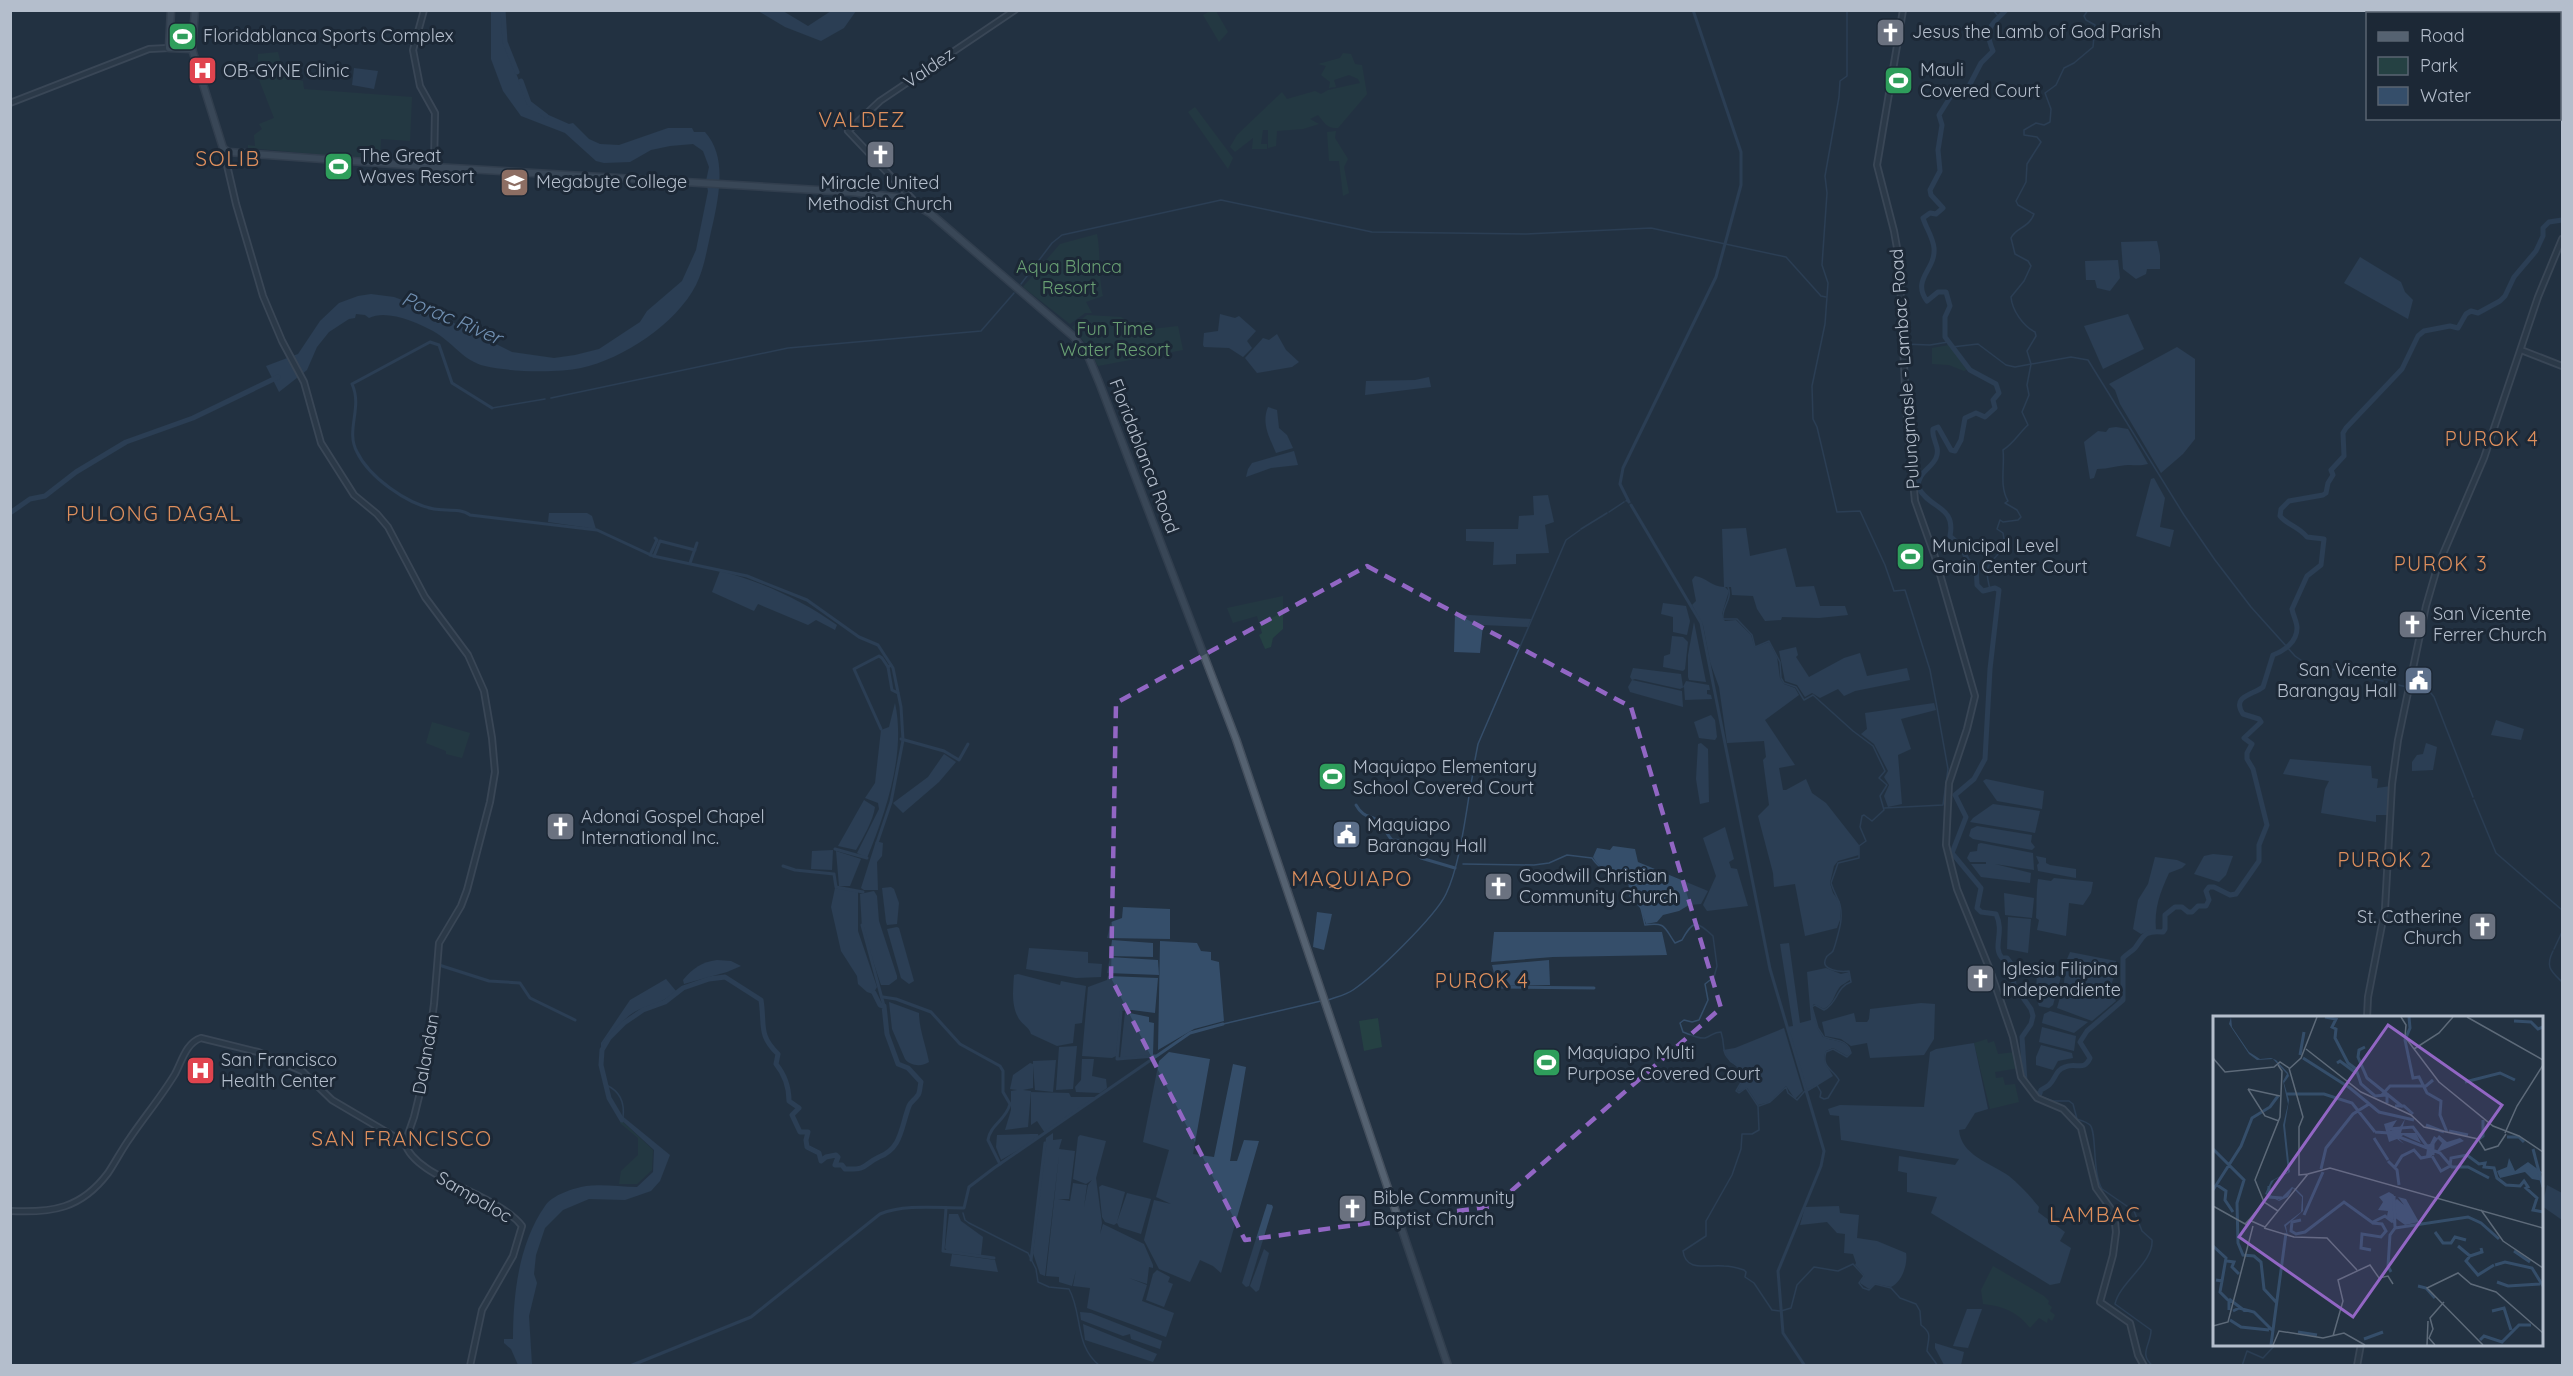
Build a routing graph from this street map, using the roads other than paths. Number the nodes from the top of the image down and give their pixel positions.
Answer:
1 (171, 10) edge
2 (195, 10) edge
3 (424, 10) edge
4 (1015, 10) edge
5 (1903, 10) edge
6 (169, 48) junction
7 (192, 50) junction
8 (10, 103) edge
9 (223, 148) junction
10 (434, 167) junction
11 (901, 186) junction
12 (896, 197) junction
13 (918, 205) junction
14 (2562, 239) edge
15 (2521, 350) junction
16 (2562, 366) edge
17 (2367, 1016) edge
18 (405, 1143) junction
19 (10, 1211) edge
20 (2361, 1346) edge
21 (470, 1365) edge
22 (1448, 1365) edge
23 (2144, 1365) edge
24 (2357, 1365) edge

1 - 6 main road
2 - 7 main road
3 - 10 street
4 - 11 street, Valdez
5 - 23 street, Pulungmasle - Lambac Road
6 - 7 main road
6 - 8 street
7 - 9 main road
9 - 10 main road, Floridablanca Road
9 - 18 street, Dalandan
10 - 12 main road, Floridablanca Road
11 - 12 street
11 - 13 street
12 - 13 main road, Floridablanca Road
13 - 22 main road, Floridablanca Road
14 - 15 street
15 - 16 street
15 - 17 street
18 - 19 street, Sampaloc
18 - 21 street, Sampaloc
20 - 24 street

